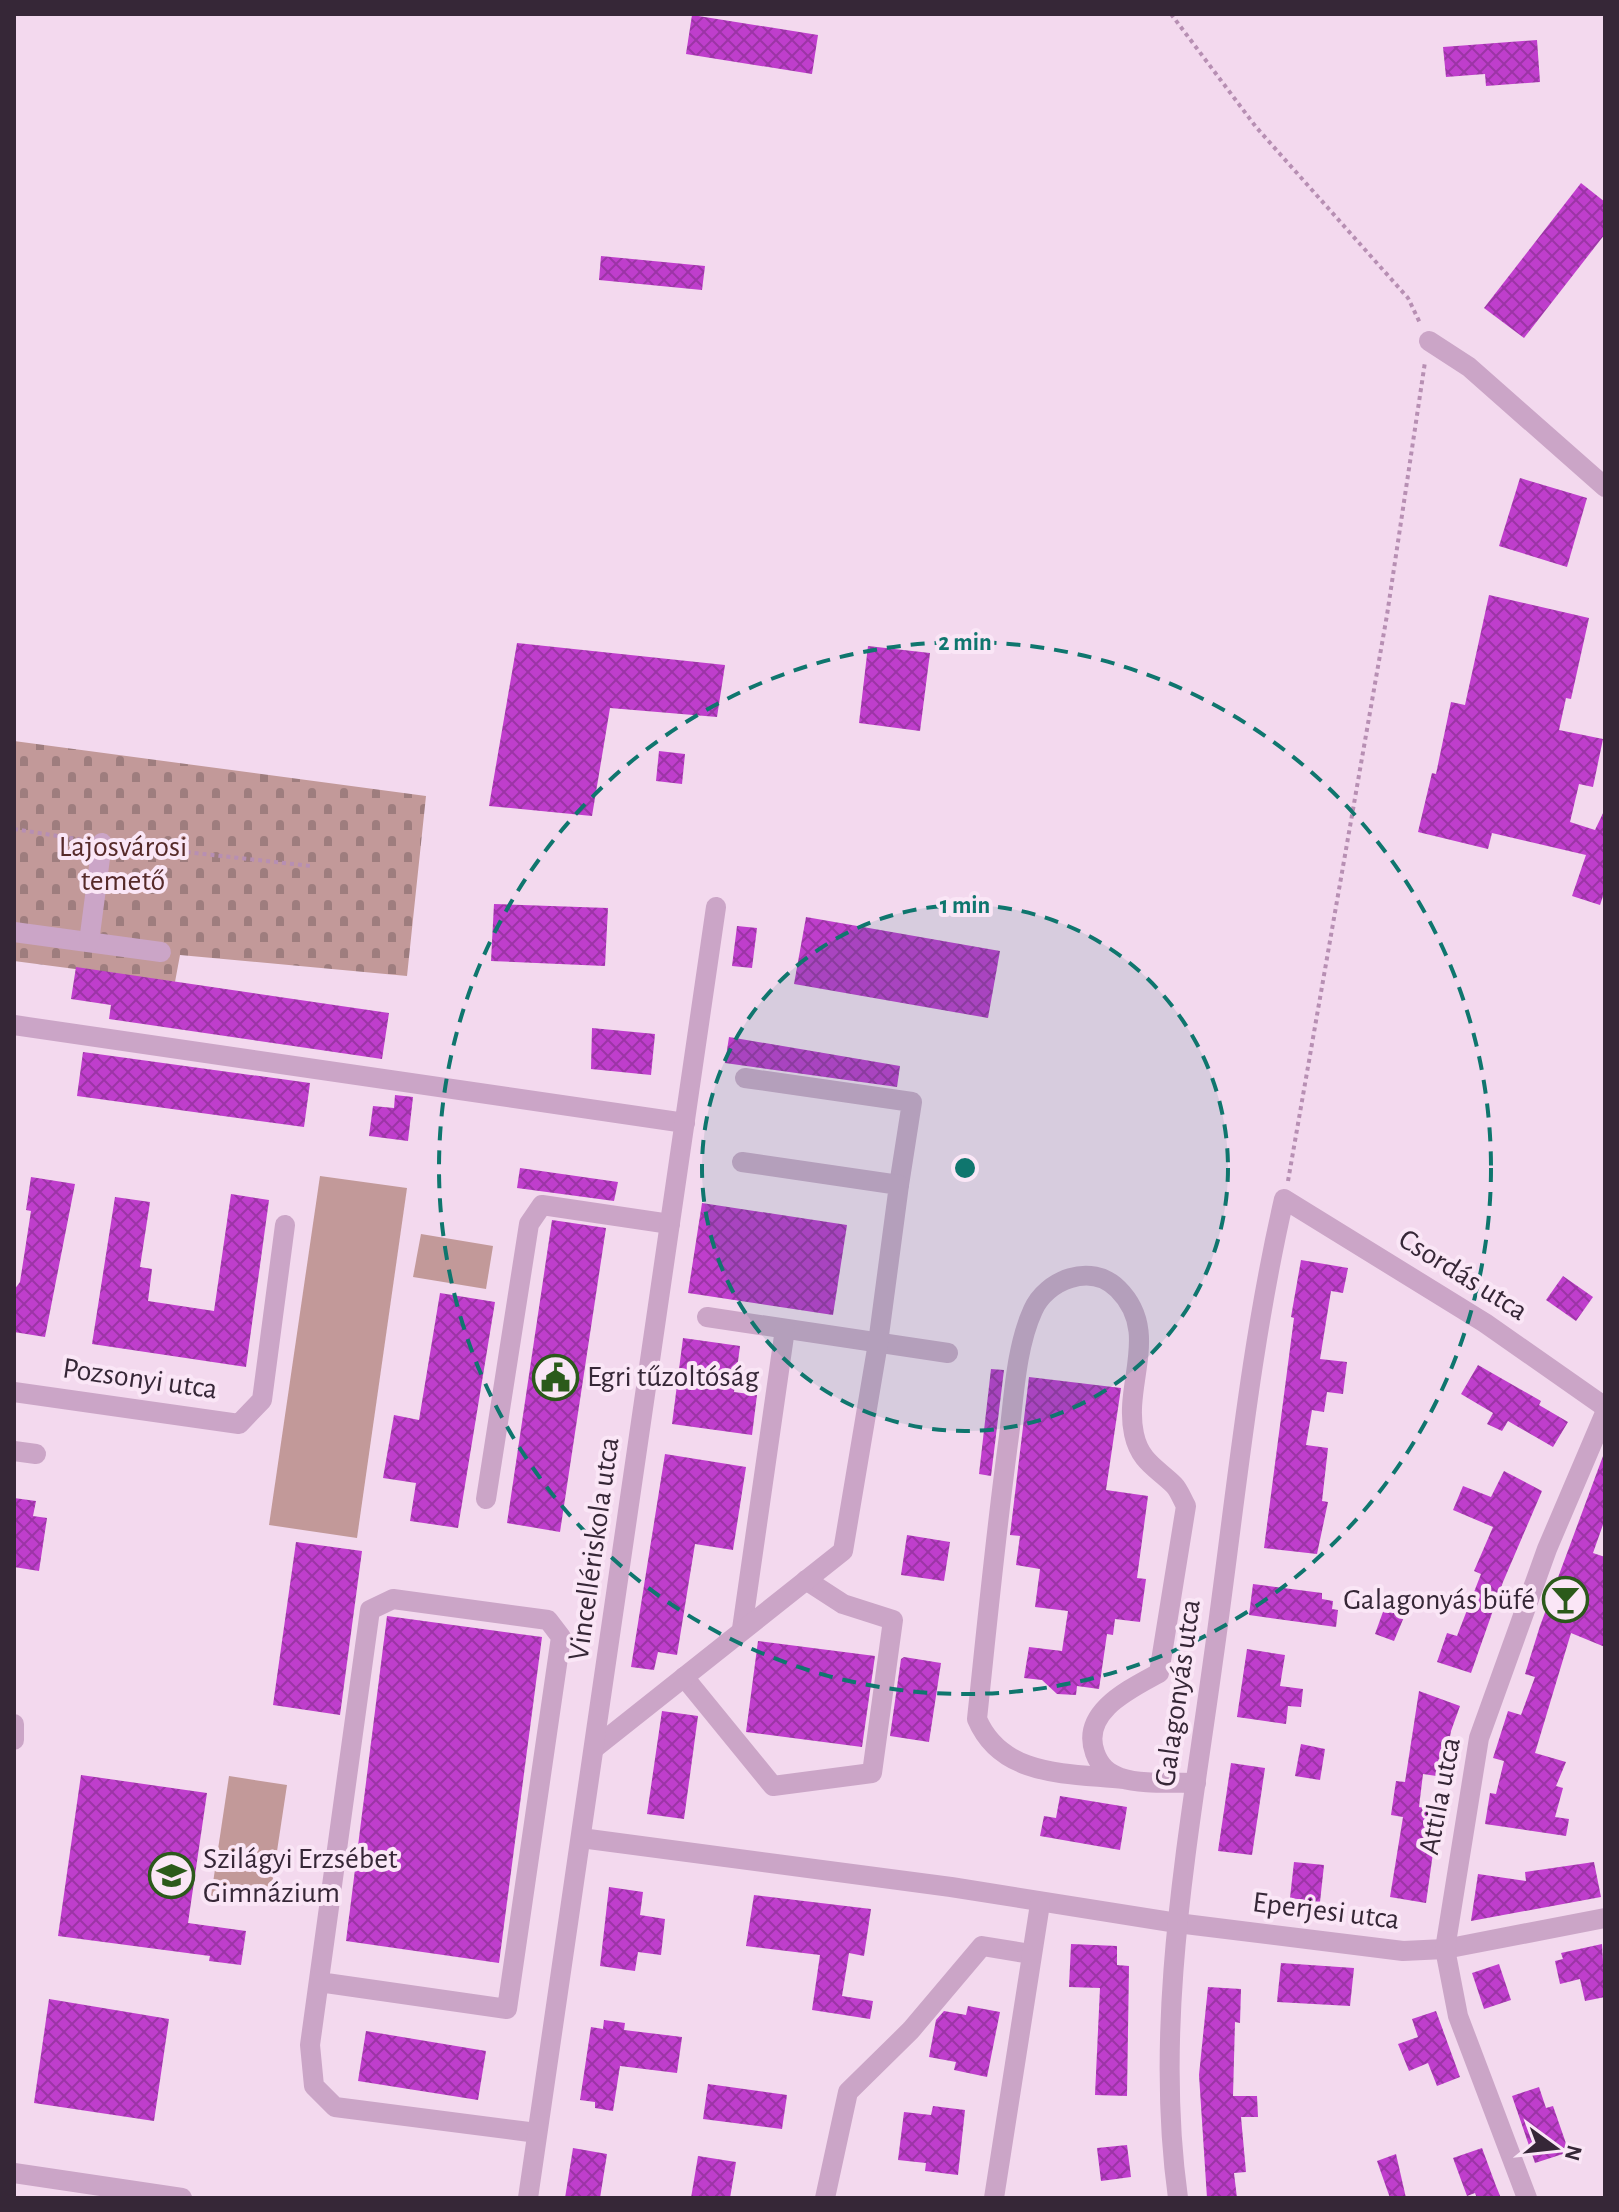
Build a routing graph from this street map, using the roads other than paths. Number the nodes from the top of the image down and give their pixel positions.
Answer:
1 (1429, 341) road end
2 (1605, 487) edge
3 (102, 843) road end
4 (716, 907) dead end
5 (14, 932) edge
6 (89, 942) junction
7 (161, 952) dead end
8 (14, 1025) edge
9 (745, 1078) dead end
10 (685, 1123) junction
11 (742, 1162) dead end
12 (899, 1185) junction
13 (1284, 1199) joint
14 (670, 1224) junction
15 (285, 1225) dead end
16 (707, 1317) dead end
17 (785, 1329) junction
18 (878, 1343) junction
19 (948, 1353) dead end
20 (14, 1392) edge
21 (1605, 1410) edge
22 (14, 1451) edge
23 (36, 1454) dead end
24 (486, 1499) dead end
25 (806, 1580) junction
26 (742, 1629) junction
27 (684, 1677) junction
28 (14, 1724) edge
29 (14, 1740) edge
30 (596, 1747) junction
31 (1124, 1779) junction
32 (1196, 1783) junction
33 (581, 1838) junction
34 (1040, 1904) junction
35 (1605, 1918) edge
36 (1177, 1923) junction
37 (1445, 1949) junction
38 (1031, 1954) junction
39 (319, 1982) junction
40 (537, 2133) junction
41 (14, 2173) edge
42 (148, 2196) edge
43 (182, 2198) edge
44 (528, 2198) edge
45 (825, 2198) edge
46 (994, 2198) edge
47 (1178, 2198) edge
48 (1527, 2198) edge

1 - 2 street
3 - 6 street
4 - 10 street, Vincellériskola utca
5 - 6 street
6 - 7 street
8 - 10 street
9 - 12 street
10 - 14 street, Vincellériskola utca
11 - 12 street
12 - 18 street
13 - 21 street, Csordás utca
13 - 32 street, Galagonyás utca
14 - 24 street
14 - 30 street, Vincellériskola utca
15 - 20 street, Pozsonyi utca
16 - 17 street
17 - 18 street
17 - 26 street
18 - 19 street
18 - 25 street
21 - 37 street, Attila utca
22 - 23 street
25 - 26 street
25 - 27 street
26 - 27 street
27 - 30 street
28 - 29 street
30 - 33 street, Vincellériskola utca
31 - 31 street
31 - 32 street
32 - 36 street, Galagonyás utca
33 - 34 street, Eperjesi utca
33 - 40 street, Vincellériskola utca
34 - 36 street, Eperjesi utca
34 - 38 street
35 - 37 street, Eperjesi utca
36 - 37 street, Eperjesi utca
36 - 47 street, Galagonyás utca
37 - 48 street, Attila utca
38 - 45 street
38 - 46 street
39 - 39 street
39 - 40 street
40 - 44 street, Vincellériskola utca
41 - 42 street
42 - 43 street

